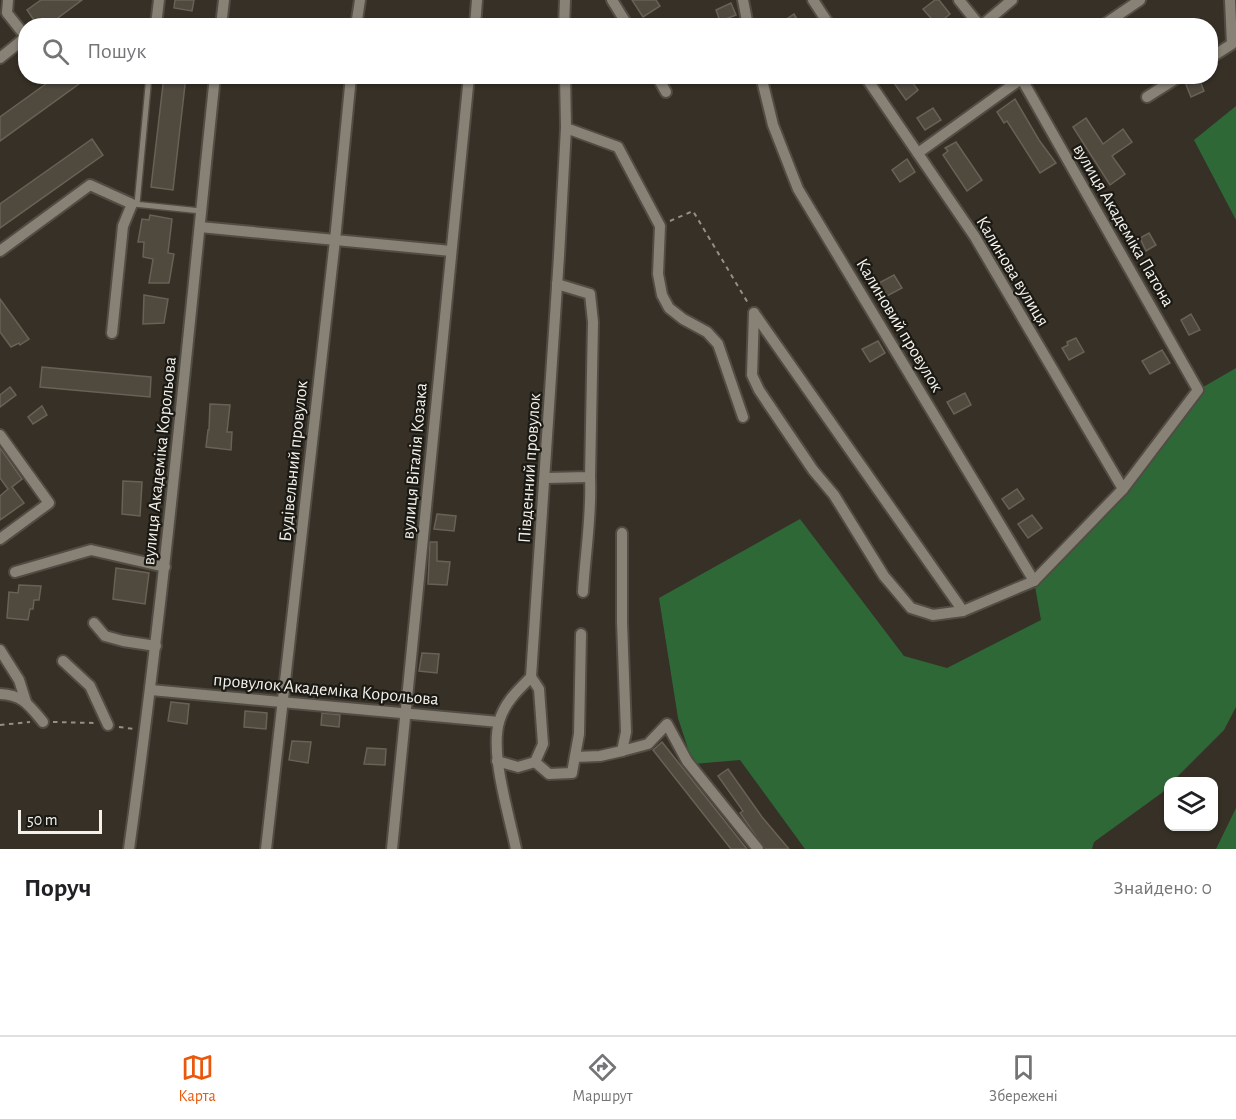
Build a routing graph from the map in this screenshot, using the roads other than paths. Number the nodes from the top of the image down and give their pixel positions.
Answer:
1 (8, 0) edge
2 (159, 0) edge
3 (224, 0) edge
4 (360, 0) edge
5 (477, 0) edge
6 (565, 0) edge
7 (612, 0) edge
8 (744, 0) edge
9 (813, 0) edge
10 (959, 0) edge
11 (1012, 0) edge
12 (1140, 0) edge
13 (1230, 0) edge
14 (157, 18) edge
15 (222, 18) edge
16 (357, 18) edge
17 (476, 18) edge
18 (564, 18) edge
19 (623, 18) edge
20 (747, 18) edge
21 (825, 18) edge
22 (974, 18) edge
23 (990, 18) edge
24 (1113, 18) edge
25 (18, 27) edge
26 (18, 43) edge
27 (1218, 53) edge
28 (0, 57) edge
29 (148, 84) edge
30 (214, 84) edge
31 (350, 84) edge
32 (468, 84) edge
33 (565, 84) edge
34 (662, 84) edge
35 (763, 84) edge
36 (871, 84) edge
37 (1012, 84) edge
38 (1026, 84) edge
39 (1167, 84) edge
40 (666, 92) dead end
41 (1147, 97) dead end
42 (566, 128) junction
43 (918, 153) junction
44 (135, 204) junction
45 (201, 211) junction
46 (200, 227) junction
47 (334, 240) junction
48 (0, 251) edge
49 (451, 251) junction
50 (557, 284) junction
51 (112, 333) dead end
52 (743, 417) dead end
53 (0, 435) edge
54 (590, 477) junction
55 (545, 478) junction
56 (1123, 489) junction
57 (622, 533) dead end
58 (0, 539) edge
59 (165, 567) junction
60 (15, 572) dead end
61 (1034, 581) junction
62 (583, 592) dead end
63 (963, 611) junction
64 (94, 623) dead end
65 (581, 634) dead end
66 (156, 646) junction
67 (0, 650) edge
68 (63, 661) dead end
69 (531, 677) junction
70 (151, 690) junction
71 (0, 694) edge
72 (283, 700) junction
73 (26, 702) junction
74 (407, 713) junction
75 (43, 722) road end
76 (499, 722) junction
77 (108, 725) road end
78 (622, 751) junction
79 (575, 757) junction
80 (497, 761) junction
81 (535, 762) junction
82 (129, 849) edge
83 (266, 849) edge
84 (392, 849) edge
85 (516, 849) edge
86 (758, 849) edge

1 - 25 street
2 - 14 street
3 - 15 street
4 - 16 street
5 - 17 street
6 - 18 street
7 - 19 street
8 - 20 street
9 - 21 street
10 - 22 street
11 - 23 street
12 - 24 street
13 - 27 street
26 - 28 street
29 - 44 lane
30 - 45 street, вулиця Академіка Корольова
31 - 47 street, Будівельний провулок
32 - 49 street, вулиця Віталія Козака
33 - 42 street, Південний провулок
34 - 40 street
35 - 61 street, Калиновий провулок
36 - 43 street, Калинова вулиця
37 - 43 street
38 - 56 street, вулиця Академіка Патона
39 - 41 street
42 - 50 street, Південний провулок
42 - 52 street
43 - 56 street, Калинова вулиця
44 - 45 lane
44 - 48 street
44 - 51 street
45 - 46 street, вулиця Академіка Корольова
46 - 47 street
46 - 59 street, вулиця Академіка Корольова
47 - 49 street
47 - 72 street, Будівельний провулок
49 - 74 street, вулиця Віталія Козака
50 - 54 street
50 - 55 street, Південний провулок
53 - 58 street
54 - 55 street
54 - 62 street
55 - 69 street, Південний провулок
56 - 61 street
57 - 78 street
59 - 60 street
59 - 66 street, вулиця Академіка Корольова
61 - 63 street
63 - 63 street
64 - 66 street
65 - 79 street
66 - 70 street, вулиця Академіка Корольова
67 - 73 street
68 - 77 street
69 - 76 street
69 - 81 street
70 - 72 street, провулок Академіка Корольова
70 - 82 street, вулиця Академіка Корольова
71 - 73 street
72 - 74 street, провулок Академіка Корольова
72 - 83 street, Будівельний провулок
73 - 75 street
74 - 76 street, провулок Академіка Корольова
74 - 84 street, вулиця Віталія Козака
76 - 80 street
78 - 79 street
78 - 86 street
79 - 81 street
80 - 81 street
80 - 85 street

